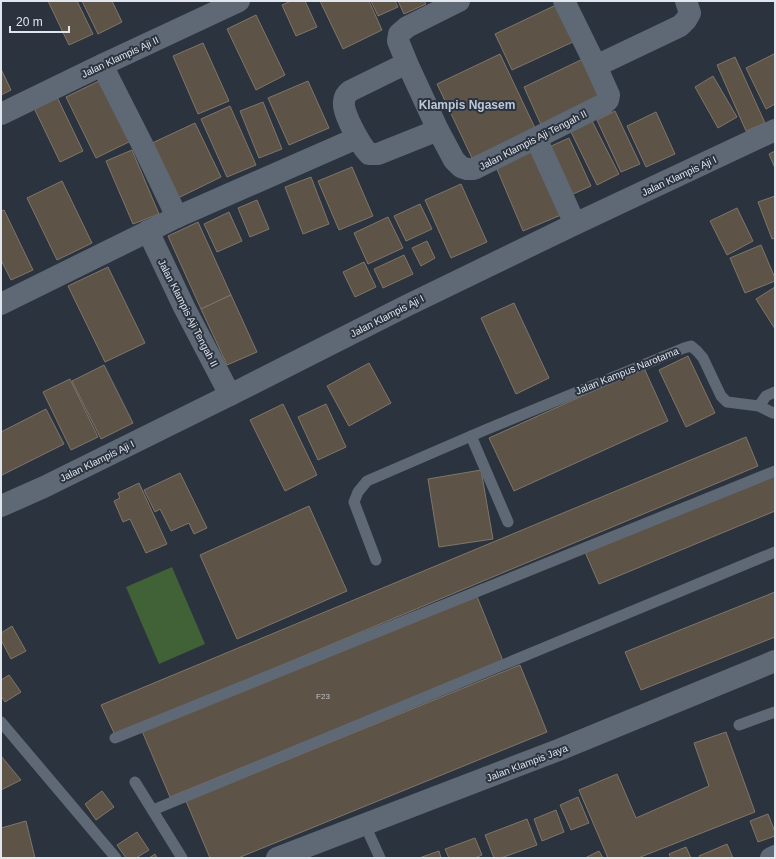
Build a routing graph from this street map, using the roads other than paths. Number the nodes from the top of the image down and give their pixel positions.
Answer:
1 (239, 1) edge
2 (459, 1) edge
3 (564, 1) edge
4 (686, 1) edge
5 (407, 63) junction
6 (102, 65) junction
7 (596, 66) junction
8 (1, 114) edge
9 (438, 130) junction
10 (775, 130) edge
11 (357, 138) junction
12 (536, 138) junction
13 (177, 217) junction
14 (575, 224) junction
15 (148, 231) junction
16 (1, 304) edge
17 (775, 392) edge
18 (230, 395) junction
19 (759, 406) junction
20 (775, 412) edge
21 (470, 436) junction
22 (775, 471) edge
23 (1, 506) edge
24 (508, 522) dead end
25 (775, 552) edge
26 (376, 560) dead end
27 (775, 661) edge
28 (775, 712) edge
29 (1, 722) edge
30 (740, 725) dead end
31 (115, 738) dead end
32 (135, 782) dead end
33 (153, 810) junction
34 (365, 824) junction
35 (312, 852) edge
36 (775, 856) edge
37 (116, 858) edge
38 (182, 858) edge
39 (278, 858) edge
40 (380, 858) edge
41 (770, 858) edge

1 - 6 street, Jalan Klampis Aji II
2 - 5 street, Jalan Klampis Aji Tengah II
3 - 7 street, Jalan Klampis Aji Tengah II
4 - 7 street
5 - 9 street, Jalan Klampis Aji Tengah II
5 - 11 street
6 - 8 street, Jalan Klampis Aji II
6 - 13 street
7 - 12 street, Jalan Klampis Aji Tengah II
9 - 11 street
9 - 12 street, Jalan Klampis Aji Tengah II
10 - 14 street, Jalan Klampis Aji I
11 - 13 street
12 - 14 street
13 - 15 street
14 - 18 street, Jalan Klampis Aji I
15 - 16 street
15 - 18 street, Jalan Klampis Aji Tengah II
17 - 19 lane
18 - 23 street, Jalan Klampis Aji I
19 - 20 lane, Jalan Kampus Narotama
19 - 21 lane, Jalan Kampus Narotama
21 - 24 lane
21 - 26 lane, Jalan Kampus Narotama
22 - 31 lane
25 - 33 lane
27 - 34 street, Jalan Klampis Jaya
28 - 30 lane
29 - 37 lane
32 - 33 lane
33 - 38 lane
34 - 35 street, Jalan Klampis Jaya
34 - 40 lane
35 - 39 street, Jalan Klampis Jaya
36 - 41 street

